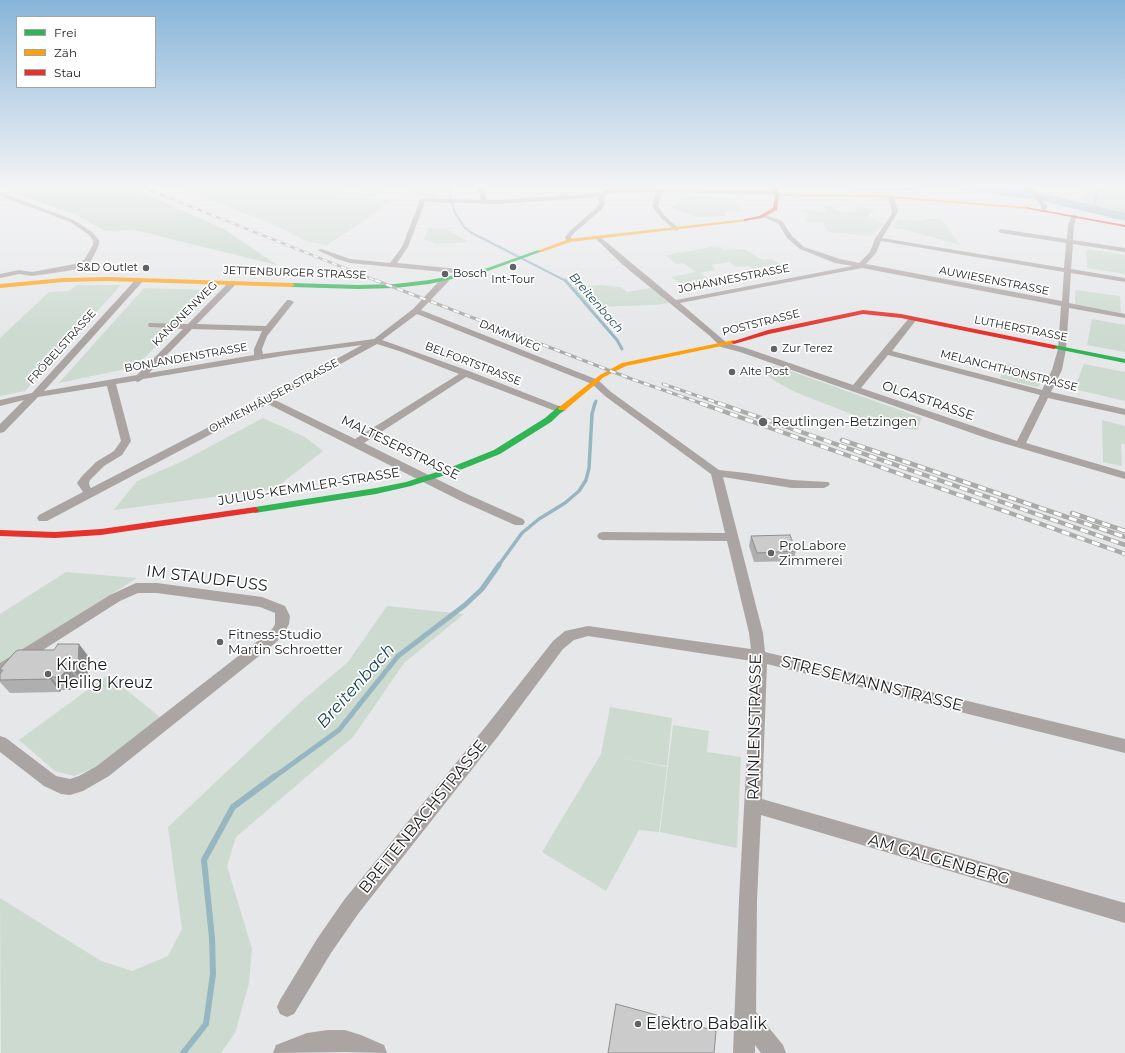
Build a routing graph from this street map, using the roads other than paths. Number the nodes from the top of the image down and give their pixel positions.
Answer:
1 (91, 234) edge
2 (410, 234) edge
3 (570, 234) edge
4 (625, 234) edge
5 (787, 234) edge
6 (881, 234) edge
7 (1023, 234) edge
8 (1070, 234) edge
9 (597, 237) junction
10 (878, 239) junction
11 (569, 241) junction
12 (1070, 241) junction
13 (320, 250) dead end
14 (1125, 250) edge
15 (393, 264) junction
16 (859, 267) junction
17 (1069, 270) junction
18 (476, 273) junction
19 (32, 274) junction
20 (0, 276) edge
21 (140, 280) junction
22 (445, 280) junction
23 (1125, 280) edge
24 (29, 283) junction
25 (233, 283) junction
26 (0, 286) edge
27 (290, 302) dead end
28 (675, 302) junction
29 (1065, 306) junction
30 (416, 311) junction
31 (1125, 316) edge
32 (913, 319) junction
33 (152, 325) dead end
34 (189, 327) junction
35 (267, 329) junction
36 (376, 340) junction
37 (724, 345) junction
38 (1062, 349) junction
39 (887, 352) junction
40 (260, 357) junction
41 (1125, 361) edge
42 (466, 373) junction
43 (138, 379) junction
44 (595, 382) junction
45 (111, 383) junction
46 (856, 390) junction
47 (1046, 394) junction
48 (35, 395) junction
49 (268, 400) junction
50 (0, 403) edge
51 (561, 410) junction
52 (1125, 412) edge
53 (0, 430) edge
54 (357, 443) junction
55 (1020, 445) junction
56 (716, 474) junction
57 (1125, 476) edge
58 (428, 478) junction
59 (824, 484) dead end
60 (90, 493) junction
61 (43, 518) dead end
62 (520, 522) dead end
63 (0, 533) edge
64 (602, 536) dead end
65 (731, 537) junction
66 (570, 635) joint
67 (759, 656) junction
68 (0, 670) edge
69 (0, 743) edge
70 (1125, 746) edge
71 (754, 805) junction
72 (1125, 913) edge
73 (287, 1007) dead end
74 (746, 1017) junction
75 (284, 1053) edge
76 (376, 1053) edge
77 (744, 1053) edge
78 (775, 1053) edge

1 - 19 street
2 - 15 street
3 - 11 street
4 - 9 street, JETTENBURGER STRASSE
5 - 16 street, AUWIESENSTRASSE
6 - 10 street
7 - 12 street
8 - 12 street
9 - 11 street, JETTENBURGER STRASSE
9 - 28 street
10 - 16 street
10 - 17 street
11 - 18 street, JETTENBURGER STRASSE
12 - 14 street
12 - 17 street
13 - 15 street
15 - 18 street
16 - 28 street, JOHANNESSTRASSE
16 - 29 street, AUWIESENSTRASSE
17 - 23 street
17 - 29 street
18 - 22 street, JETTENBURGER STRASSE
19 - 20 street
19 - 24 street
21 - 24 street, JETTENBURGER STRASSE
21 - 25 street, JETTENBURGER STRASSE
21 - 48 street, FRÖBELSTRASSE
22 - 25 street, JETTENBURGER STRASSE
22 - 30 street, OHMENHÄUSER STRASSE
24 - 26 street, JETTENBURGER STRASSE
25 - 34 street, KANONENWEG
27 - 35 street
28 - 37 street
29 - 31 street, AUWIESENSTRASSE
29 - 38 street
30 - 36 street, OHMENHÄUSER STRASSE
30 - 44 street, DAMMWEG
32 - 37 street, POSTSTRASSE
32 - 38 street, LUTHERSTRASSE
32 - 39 street
33 - 34 street
34 - 35 street
34 - 43 street, KANONENWEG
35 - 40 street
36 - 40 street, BONLANDENSTRASSE
36 - 42 street, BELFORTSTRASSE
36 - 49 street, OHMENHÄUSER STRASSE
37 - 44 street, POSTSTRASSE
37 - 46 street, OLGASTRASSE
38 - 41 street, LUTHERSTRASSE
38 - 47 street
39 - 46 street
39 - 47 street, MELANCHTHONSTRASSE
40 - 43 street, BONLANDENSTRASSE
42 - 51 street, BELFORTSTRASSE
42 - 54 street
43 - 45 street, BONLANDENSTRASSE
44 - 51 street, JULIUS-KEMMLER-STRASSE
44 - 56 street
45 - 48 street, BONLANDENSTRASSE
45 - 60 street
46 - 55 street, OLGASTRASSE
47 - 52 street, MELANCHTHONSTRASSE
47 - 55 street
48 - 50 street, BONLANDENSTRASSE
48 - 53 street, FRÖBELSTRASSE
49 - 54 street, MALTESERSTRASSE
49 - 60 street, OHMENHÄUSER STRASSE
51 - 58 street, JULIUS-KEMMLER-STRASSE
54 - 58 street, MALTESERSTRASSE
55 - 57 street, OLGASTRASSE
56 - 59 street
56 - 65 street, RAINLENSTRASSE
58 - 62 street, MALTESERSTRASSE
58 - 63 street, JULIUS-KEMMLER-STRASSE
60 - 61 street, OHMENHÄUSER STRASSE
64 - 65 street
65 - 67 street, RAINLENSTRASSE
66 - 67 street, STRESEMANNSTRASSE
66 - 73 street, BREITENBACHSTRASSE
67 - 70 street, STRESEMANNSTRASSE
67 - 71 street, RAINLENSTRASSE
68 - 69 street, IM STAUDFUSS
71 - 72 street, AM GALGENBERG
71 - 74 street, RAINLENSTRASSE
74 - 77 street, RAINLENSTRASSE
74 - 78 street
75 - 76 street

